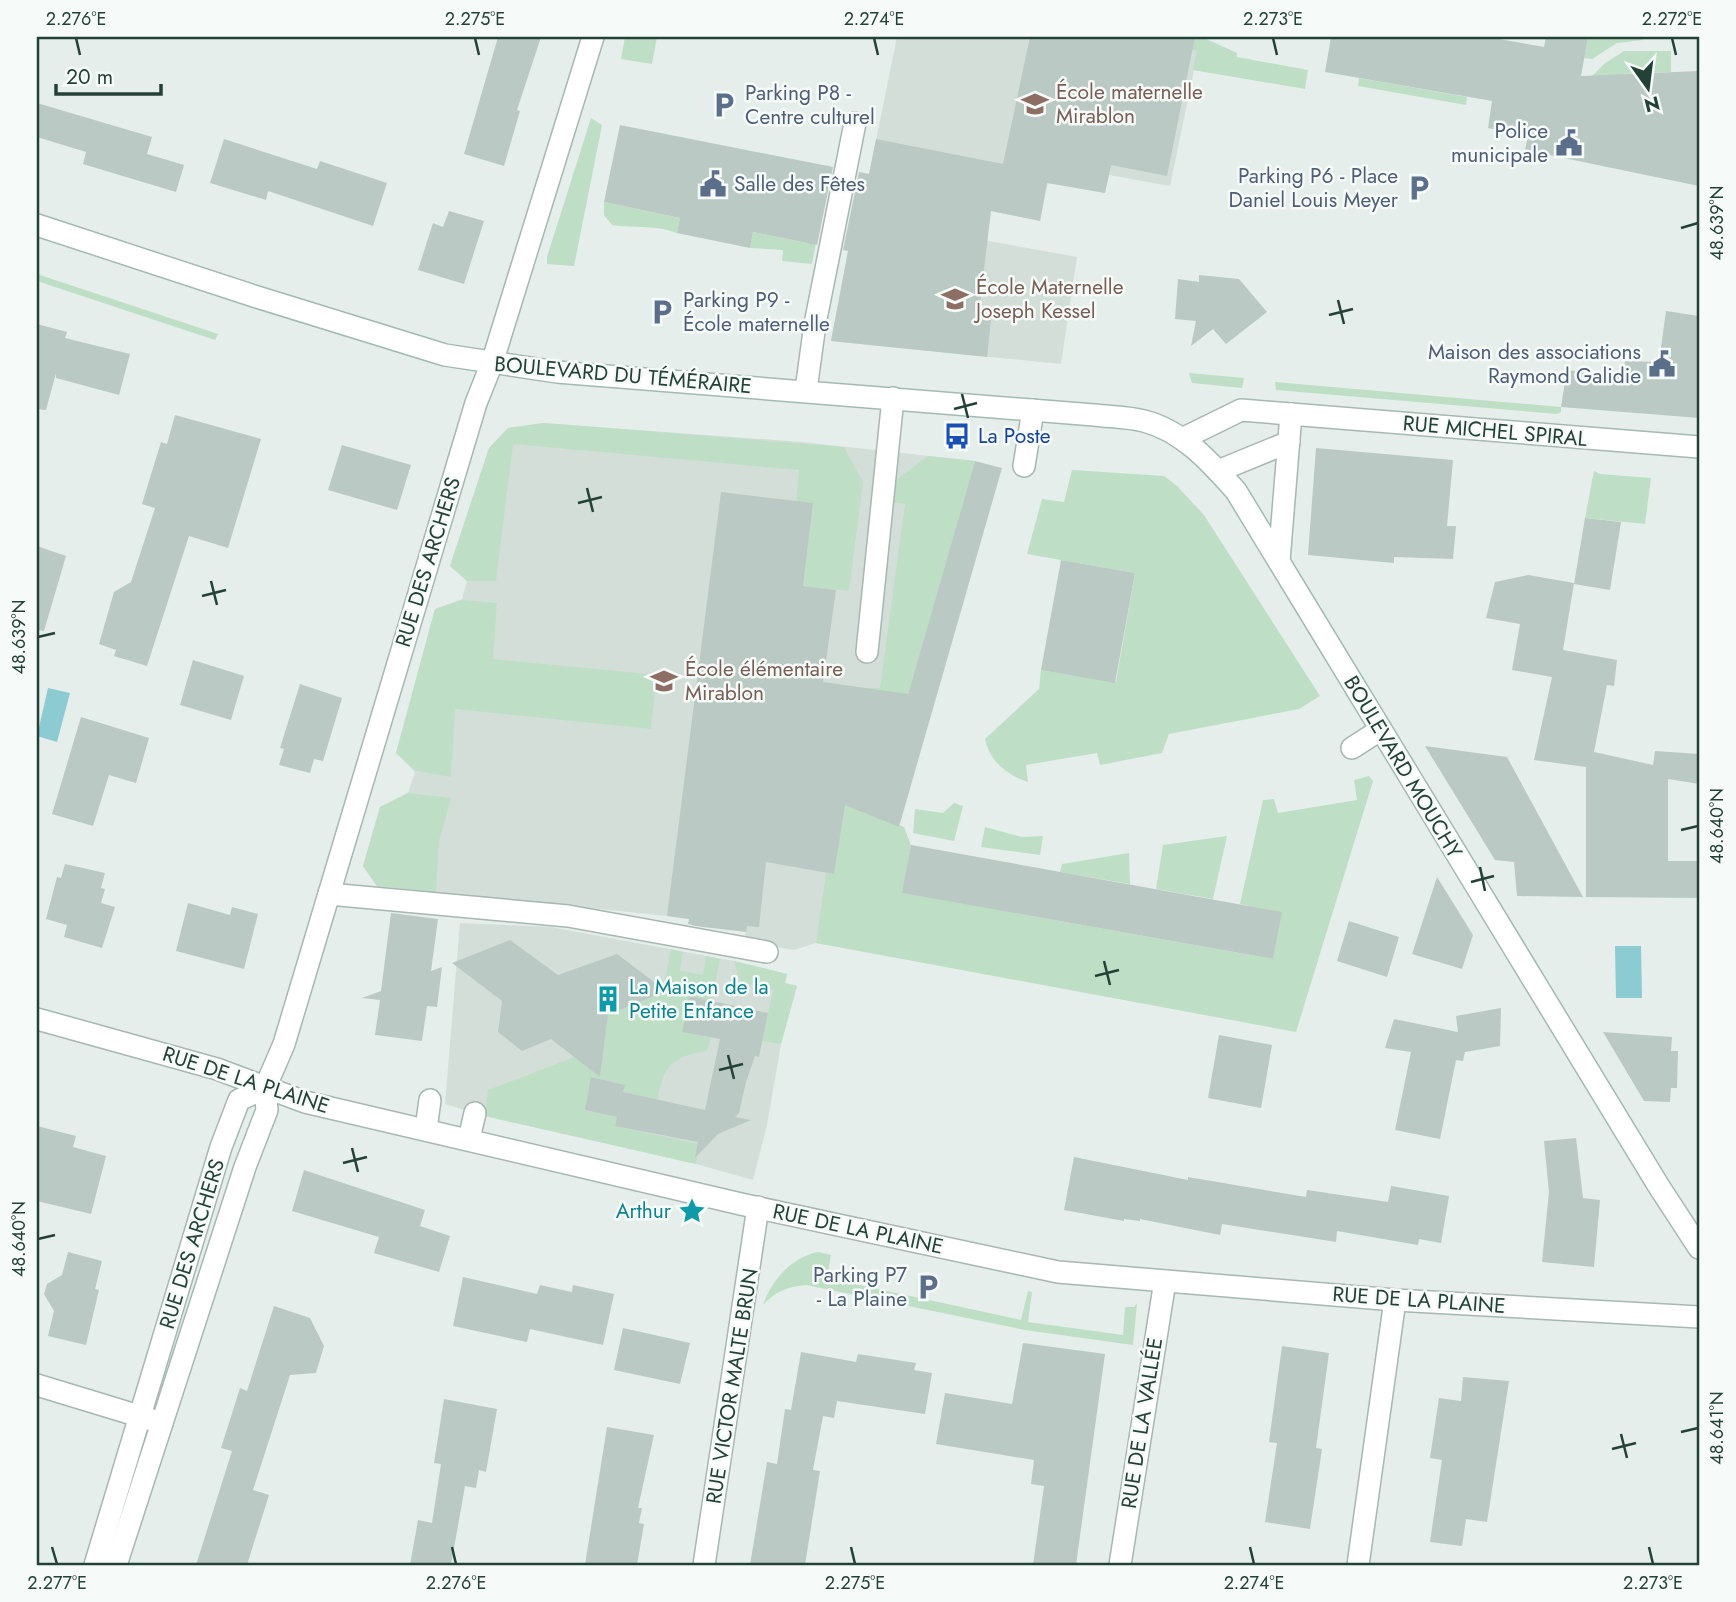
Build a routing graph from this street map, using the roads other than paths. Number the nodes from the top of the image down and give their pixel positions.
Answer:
1 (593, 37) edge
2 (855, 123) dead end
3 (37, 225) edge
4 (492, 363) junction
5 (806, 390) junction
6 (893, 398) junction
7 (1033, 410) junction
8 (1291, 414) junction
9 (1182, 439) junction
10 (1289, 442) junction
11 (1699, 447) edge
12 (1024, 466) dead end
13 (1218, 471) junction
14 (1279, 561) junction
15 (867, 652) dead end
16 (1380, 730) junction
17 (1352, 748) dead end
18 (329, 894) junction
19 (767, 952) dead end
20 (37, 1019) edge
21 (265, 1088) junction
22 (430, 1100) dead end
23 (475, 1113) dead end
24 (426, 1129) junction
25 (469, 1139) junction
26 (758, 1207) junction
27 (1699, 1248) edge
28 (1165, 1281) junction
29 (1395, 1300) junction
30 (1699, 1317) edge
31 (37, 1385) edge
32 (141, 1416) junction
33 (162, 1423) junction
34 (95, 1565) edge
35 (116, 1565) edge
36 (704, 1565) edge
37 (1120, 1565) edge
38 (1357, 1565) edge

1 - 4 street, RUE DES ARCHERS
2 - 5 street
3 - 4 street, BOULEVARD DU TÉMÉRAIRE
4 - 5 street, BOULEVARD DU TÉMÉRAIRE
4 - 18 street, RUE DES ARCHERS
5 - 6 street, BOULEVARD DU TÉMÉRAIRE
6 - 7 street, BOULEVARD DU TÉMÉRAIRE
6 - 15 street
7 - 9 street, BOULEVARD DU TÉMÉRAIRE
7 - 12 street
8 - 9 street, RUE MICHEL SPIRAL
8 - 10 street
8 - 11 street, RUE MICHEL SPIRAL
9 - 13 street, BOULEVARD MOUCHY
10 - 13 street
10 - 14 street
13 - 14 street, BOULEVARD MOUCHY
14 - 16 street, BOULEVARD MOUCHY
16 - 17 street
16 - 27 street, BOULEVARD MOUCHY
18 - 19 street
18 - 21 street, RUE DES ARCHERS
20 - 21 street, RUE DE LA PLAINE
21 - 24 street, RUE DE LA PLAINE
21 - 32 street, RUE DES ARCHERS
21 - 33 street, RUE DES ARCHERS
22 - 24 street
23 - 25 street
24 - 25 street, RUE DE LA PLAINE
25 - 26 street, RUE DE LA PLAINE
26 - 28 street, RUE DE LA PLAINE
26 - 36 street, RUE VICTOR MALTE BRUN
28 - 29 street, RUE DE LA PLAINE
28 - 37 street, RUE DE LA VALLÉE
29 - 30 street, RUE DE LA PLAINE
29 - 38 street
31 - 32 street
32 - 33 street
32 - 34 street, RUE DES ARCHERS
33 - 35 street, RUE DES ARCHERS

